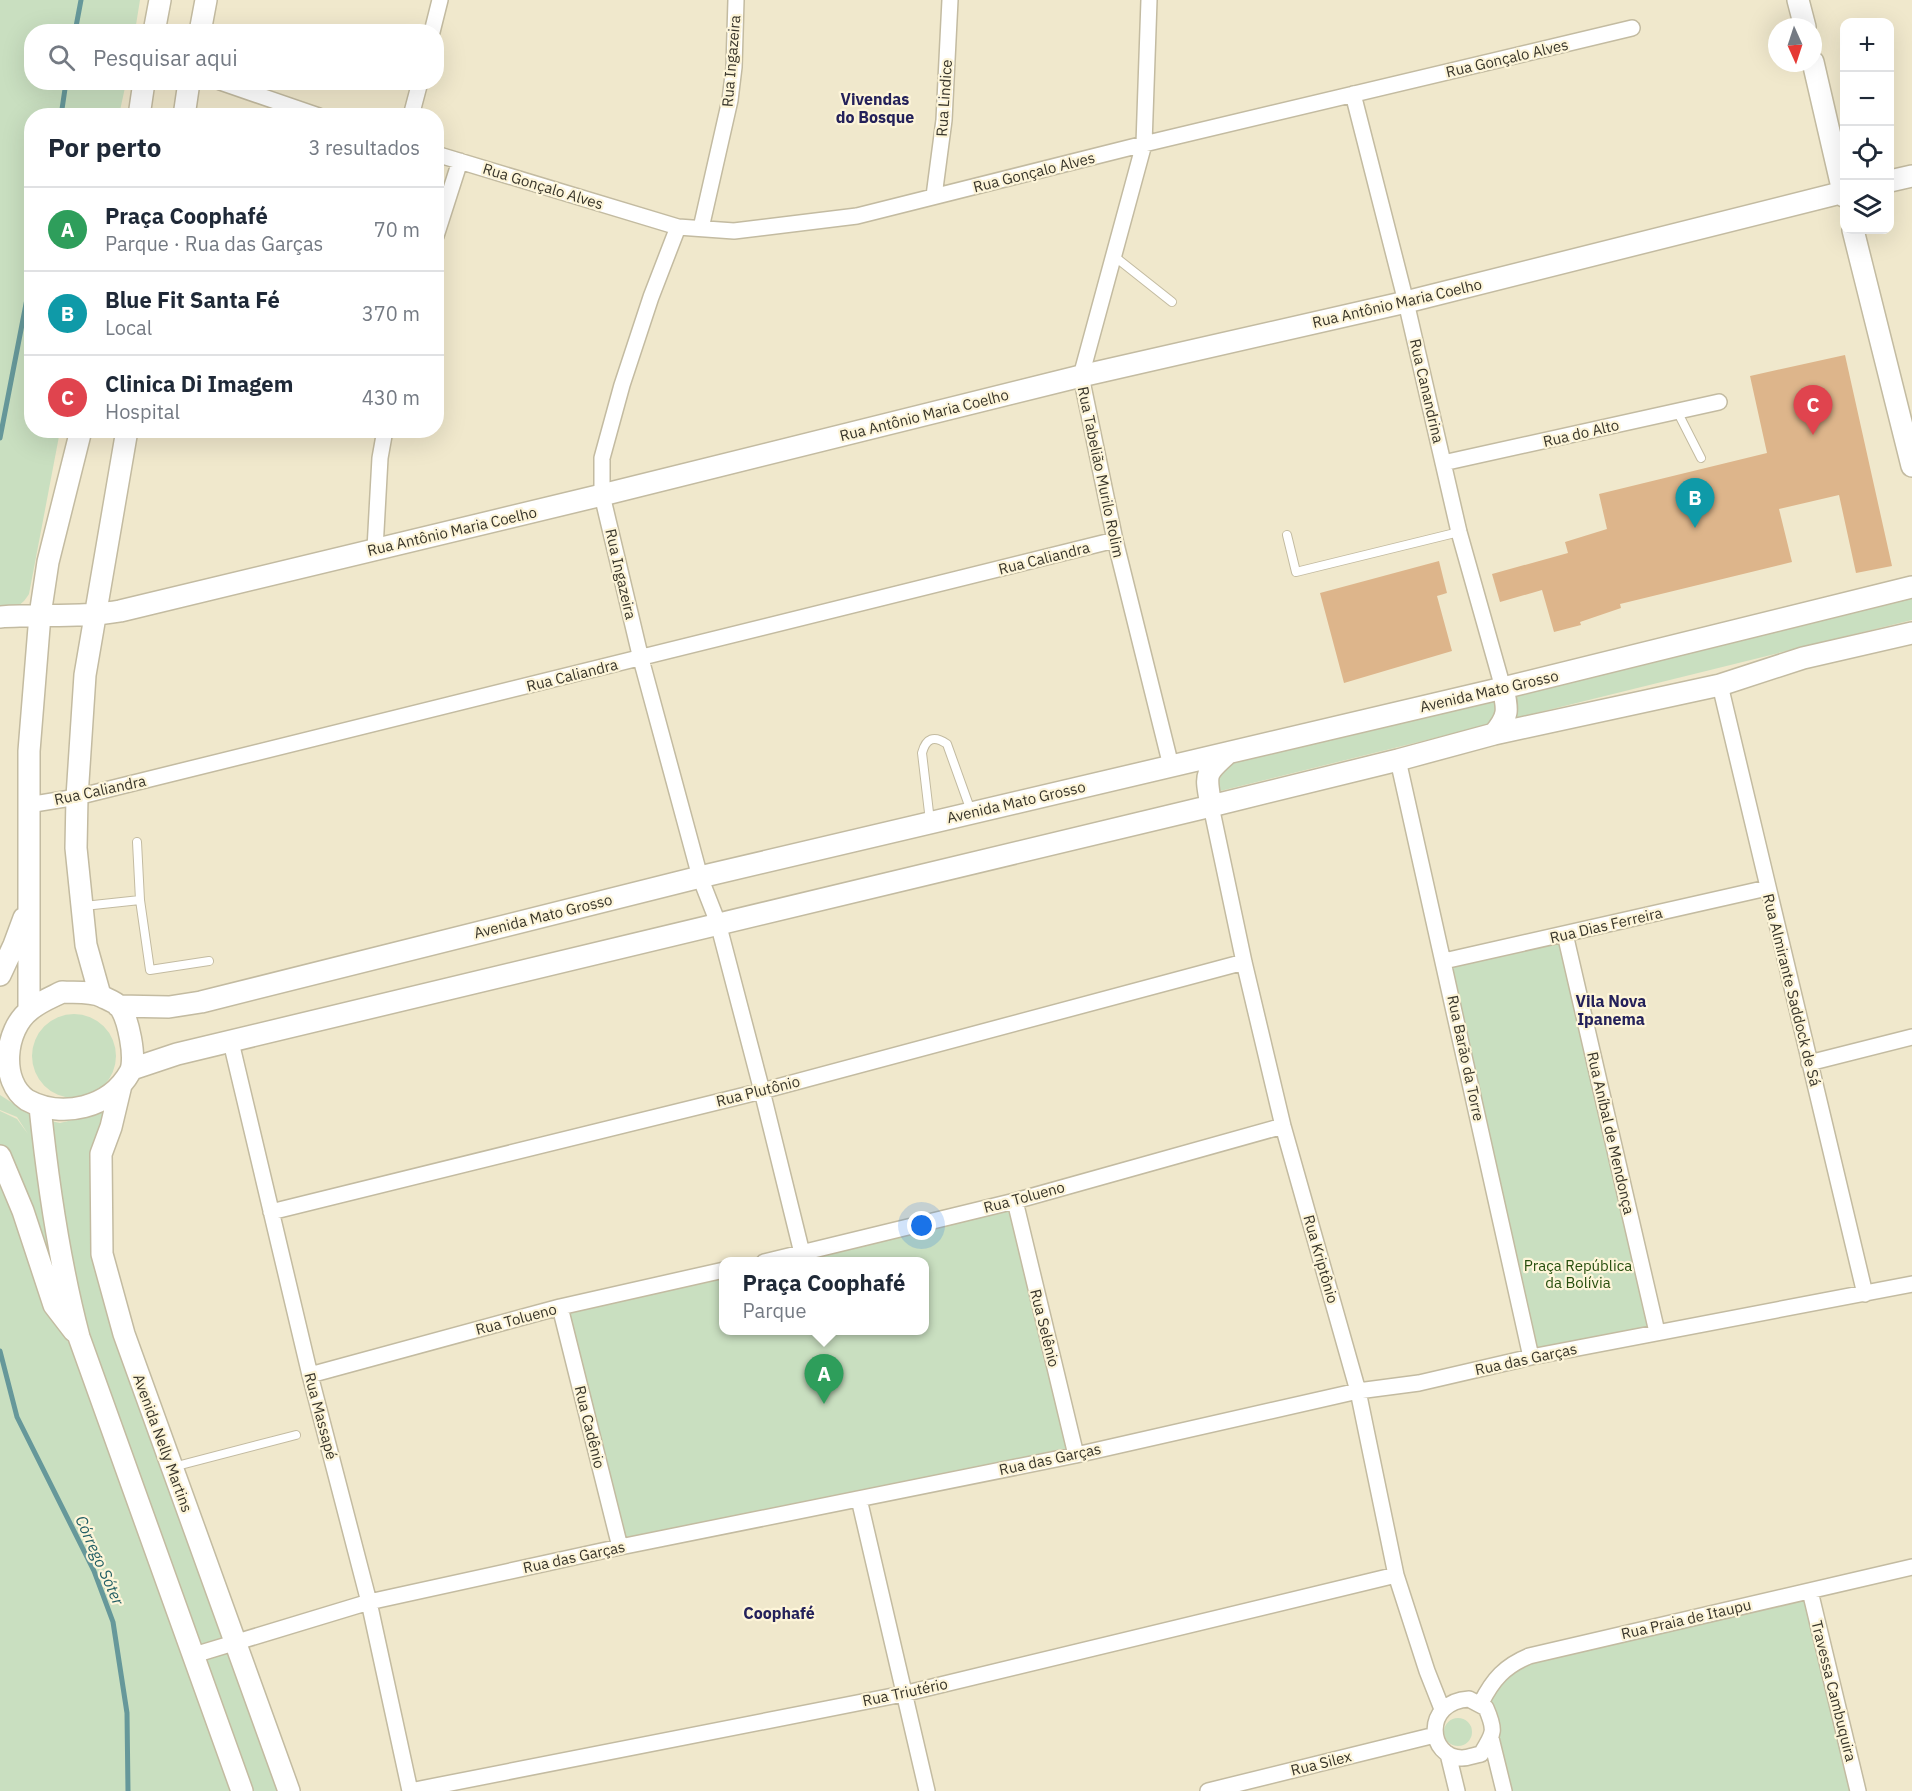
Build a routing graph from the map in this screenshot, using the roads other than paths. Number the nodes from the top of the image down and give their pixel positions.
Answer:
1 (160, 0) edge
2 (206, 0) edge
3 (440, 0) edge
4 (736, 0) edge
5 (950, 0) edge
6 (1149, 0) edge
7 (1798, 0) edge
8 (1803, 18) edge
9 (156, 24) edge
10 (202, 24) edge
11 (434, 24) edge
12 (1632, 28) dead end
13 (1815, 72) edge
14 (143, 90) edge
15 (188, 90) edge
16 (243, 90) edge
17 (418, 90) edge
18 (1353, 94) junction
19 (139, 108) edge
20 (184, 108) edge
21 (296, 108) edge
22 (413, 108) edge
23 (1144, 144) junction
24 (444, 156) edge
25 (460, 161) junction
26 (1912, 176) edge
27 (1841, 180) edge
28 (1894, 181) edge
29 (1840, 195) edge
30 (934, 196) junction
31 (444, 211) edge
32 (678, 227) junction
33 (701, 228) junction
34 (1854, 234) edge
35 (1114, 256) junction
36 (1172, 302) dead end
37 (1406, 302) junction
38 (1081, 376) junction
39 (1719, 402) dead end
40 (1677, 411) junction
41 (79, 438) edge
42 (126, 438) edge
43 (384, 438) edge
44 (1701, 458) dead end
45 (1443, 464) junction
46 (1912, 466) edge
47 (602, 495) junction
48 (1460, 532) junction
49 (1287, 535) dead end
50 (1115, 540) junction
51 (375, 549) junction
52 (1912, 587) edge
53 (40, 615) junction
54 (96, 615) junction
55 (0, 617) edge
56 (1912, 633) edge
57 (641, 659) junction
58 (1720, 685) junction
59 (1503, 688) junction
60 (1494, 734) junction
61 (1231, 751) junction
62 (1398, 760) junction
63 (1171, 766) junction
64 (77, 797) junction
65 (28, 805) junction
66 (1211, 806) junction
67 (971, 813) junction
68 (931, 822) junction
69 (137, 842) dead end
70 (700, 877) junction
71 (1767, 888) junction
72 (140, 900) junction
73 (28, 906) junction
74 (82, 906) junction
75 (718, 923) junction
76 (1565, 934) junction
77 (209, 961) dead end
78 (1444, 961) junction
79 (1244, 962) junction
80 (0, 975) edge
81 (100, 995) junction
82 (118, 1006) junction
83 (29, 1010) junction
84 (5, 1036) edge
85 (1912, 1037) edge
86 (231, 1042) junction
87 (1809, 1063) junction
88 (126, 1077) junction
89 (762, 1091) junction
90 (8, 1095) edge
91 (40, 1107) junction
92 (1283, 1126) junction
93 (0, 1156) edge
94 (1015, 1201) junction
95 (271, 1212) junction
96 (802, 1253) junction
97 (785, 1257) edge
98 (719, 1271) edge
99 (1912, 1284) edge
100 (1865, 1294) junction
101 (560, 1306) junction
102 (1657, 1332) junction
103 (79, 1337) junction
104 (1531, 1357) junction
105 (310, 1375) junction
106 (1358, 1391) junction
107 (296, 1435) dead end
108 (1076, 1455) junction
109 (171, 1468) junction
110 (859, 1499) junction
111 (620, 1547) junction
112 (1912, 1567) edge
113 (1396, 1575) junction
114 (1810, 1591) junction
115 (369, 1602) junction
116 (234, 1642) junction
117 (194, 1655) junction
118 (903, 1694) junction
119 (1481, 1703) junction
120 (1442, 1709) junction
121 (1435, 1735) junction
122 (1491, 1738) junction
123 (1448, 1754) junction
124 (242, 1791) edge
125 (289, 1791) edge
126 (410, 1791) edge
127 (927, 1791) edge
128 (1208, 1791) edge
129 (1457, 1791) edge
130 (1504, 1791) edge
131 (1858, 1791) edge

1 - 9 main road
2 - 10 main road
3 - 11 street
4 - 33 street, Rua Ingazeira
5 - 30 street, Rua Lindice
6 - 23 street, Rua Tabelião Murilo Rolim
7 - 8 main road
12 - 18 street, Rua Gonçalo Alves
13 - 27 main road
14 - 19 main road
15 - 20 main road
16 - 21 street
17 - 22 street
18 - 23 street, Rua Gonçalo Alves
18 - 37 street, Rua Canandrina
23 - 30 street, Rua Gonçalo Alves
23 - 35 street, Rua Tabelião Murilo Rolim
24 - 25 street, Rua Gonçalo Alves
25 - 31 street
25 - 32 street, Rua Gonçalo Alves
26 - 28 main road
29 - 37 main road, Rua Antônio Maria Coelho
30 - 33 street, Rua Gonçalo Alves
32 - 33 street, Rua Gonçalo Alves
32 - 47 street, Rua Ingazeira
34 - 46 main road
35 - 36 lane
35 - 38 street, Rua Tabelião Murilo Rolim
37 - 38 main road, Rua Antônio Maria Coelho
37 - 45 street, Rua Canandrina
38 - 47 main road, Rua Antônio Maria Coelho
38 - 50 street, Rua Tabelião Murilo Rolim
39 - 40 street, Rua do Alto
40 - 44 lane
40 - 45 street, Rua do Alto
41 - 53 main road
42 - 54 main road
43 - 51 street
45 - 48 street, Rua Canandrina
47 - 51 main road, Rua Antônio Maria Coelho
47 - 57 street, Rua Ingazeira
48 - 49 lane
48 - 59 street, Rua Canandrina
50 - 57 street, Rua Caliandra
50 - 63 street, Rua Tabelião Murilo Rolim
51 - 54 main road, Rua Antônio Maria Coelho
52 - 59 main road, Avenida Mato Grosso
53 - 54 main road, Rua Antônio Maria Coelho
53 - 55 main road, Rua Antônio Maria Coelho
53 - 65 main road
54 - 64 main road
56 - 58 main road
57 - 64 street, Rua Caliandra
57 - 70 street, Rua Ingazeira
58 - 60 main road
58 - 71 street, Rua Almirante Saddock de Sá
59 - 60 main road
59 - 61 main road, Avenida Mato Grosso
60 - 62 main road
61 - 63 main road, Avenida Mato Grosso
61 - 66 main road
62 - 66 main road
62 - 78 street, Rua Barão da Torre
63 - 67 main road, Avenida Mato Grosso
64 - 65 street, Rua Caliandra
64 - 74 main road
65 - 73 main road
66 - 75 main road
66 - 79 street, Rua Kriptônio
67 - 68 main road, Avenida Mato Grosso
67 - 68 lane
68 - 70 main road, Avenida Mato Grosso
69 - 72 lane
70 - 75 street, Rua Ingazeira
70 - 82 main road, Avenida Mato Grosso
71 - 76 street, Rua Dias Ferreira
71 - 87 street, Rua Almirante Saddock de Sá
72 - 74 lane
72 - 77 lane
73 - 80 main road
73 - 83 main road
74 - 81 main road
75 - 86 main road
75 - 89 street, Rua Ingazeira
76 - 78 street, Rua Dias Ferreira
76 - 102 street, Rua Aníbal de Mendonça
78 - 104 street, Rua Barão da Torre
79 - 89 street, Rua Plutônio
79 - 92 street, Rua Kriptônio
81 - 82 main road
81 - 83 main road
82 - 88 main road
83 - 84 main road
84 - 90 main road
85 - 87 street
86 - 88 main road
86 - 95 street, Rua Massapé
87 - 100 street, Rua Almirante Saddock de Sá
88 - 91 main road
88 - 109 main road, Avenida Nelly Martins
89 - 95 street, Rua Plutônio
89 - 96 street, Rua Ingazeira
90 - 91 main road
91 - 103 main road
92 - 94 street, Rua Tolueno
92 - 106 street, Rua Kriptônio
93 - 103 main road
94 - 96 street, Rua Tolueno
94 - 108 street, Rua Selênio
95 - 105 street, Rua Massapé
96 - 97 street, Rua Tolueno
98 - 101 street, Rua Tolueno
99 - 100 street, Rua das Garças
100 - 102 street, Rua das Garças
101 - 105 street, Rua Tolueno
101 - 111 street, Rua Cadênio
102 - 104 street, Rua das Garças
103 - 117 main road
104 - 106 street, Rua das Garças
105 - 115 street, Rua Massapé
106 - 108 street, Rua das Garças
106 - 113 street, Rua Kriptônio
107 - 109 lane
108 - 110 street, Rua das Garças
109 - 116 main road, Avenida Nelly Martins
110 - 111 street, Rua das Garças
110 - 118 street
111 - 115 street, Rua das Garças
112 - 114 street, Rua Praia de Itaupu
113 - 118 street, Rua Triutério
113 - 120 street, Rua Kriptônio
114 - 119 street, Rua Praia de Itaupu
114 - 131 street, Travessa Cambuquira
115 - 116 street, Rua das Garças
115 - 126 street, Rua Massapé
116 - 117 street, Rua das Garças
116 - 125 main road, Avenida Nelly Martins
117 - 124 main road
118 - 126 street, Rua Triutério
118 - 127 street
119 - 120 street
119 - 122 street
120 - 121 street
121 - 123 street
121 - 128 street, Rua Silex
122 - 123 street
122 - 130 street
123 - 129 street

